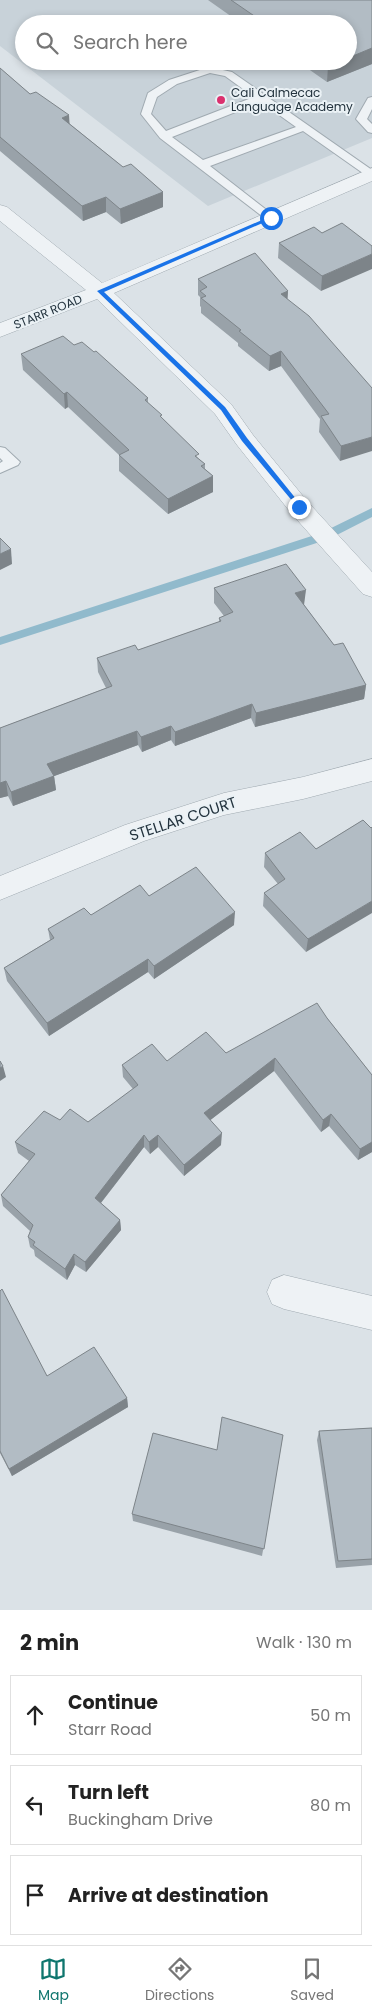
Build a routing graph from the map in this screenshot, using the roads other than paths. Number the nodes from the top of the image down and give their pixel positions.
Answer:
1 (263, 97) junction
2 (372, 100) edge
3 (304, 127) junction
4 (372, 130) edge
5 (164, 136) junction
6 (201, 165) junction
7 (371, 174) edge
8 (0, 211) edge
9 (271, 218) junction
10 (100, 291) junction
11 (0, 331) edge
12 (0, 451) edge
13 (0, 468) edge
14 (372, 588) edge
15 (372, 770) edge
16 (0, 888) edge
17 (284, 1292) dead end
18 (372, 1313) edge

1 - 3 lane
1 - 5 lane
1 - 5 lane
2 - 4 lane
3 - 6 lane
3 - 7 lane
5 - 6 lane
6 - 9 lane
7 - 9 street, STARR ROAD
8 - 10 street
9 - 10 street, STARR ROAD
10 - 11 street, STARR ROAD
10 - 14 street
12 - 13 lane
15 - 16 street, STELLAR COURT
17 - 18 street

